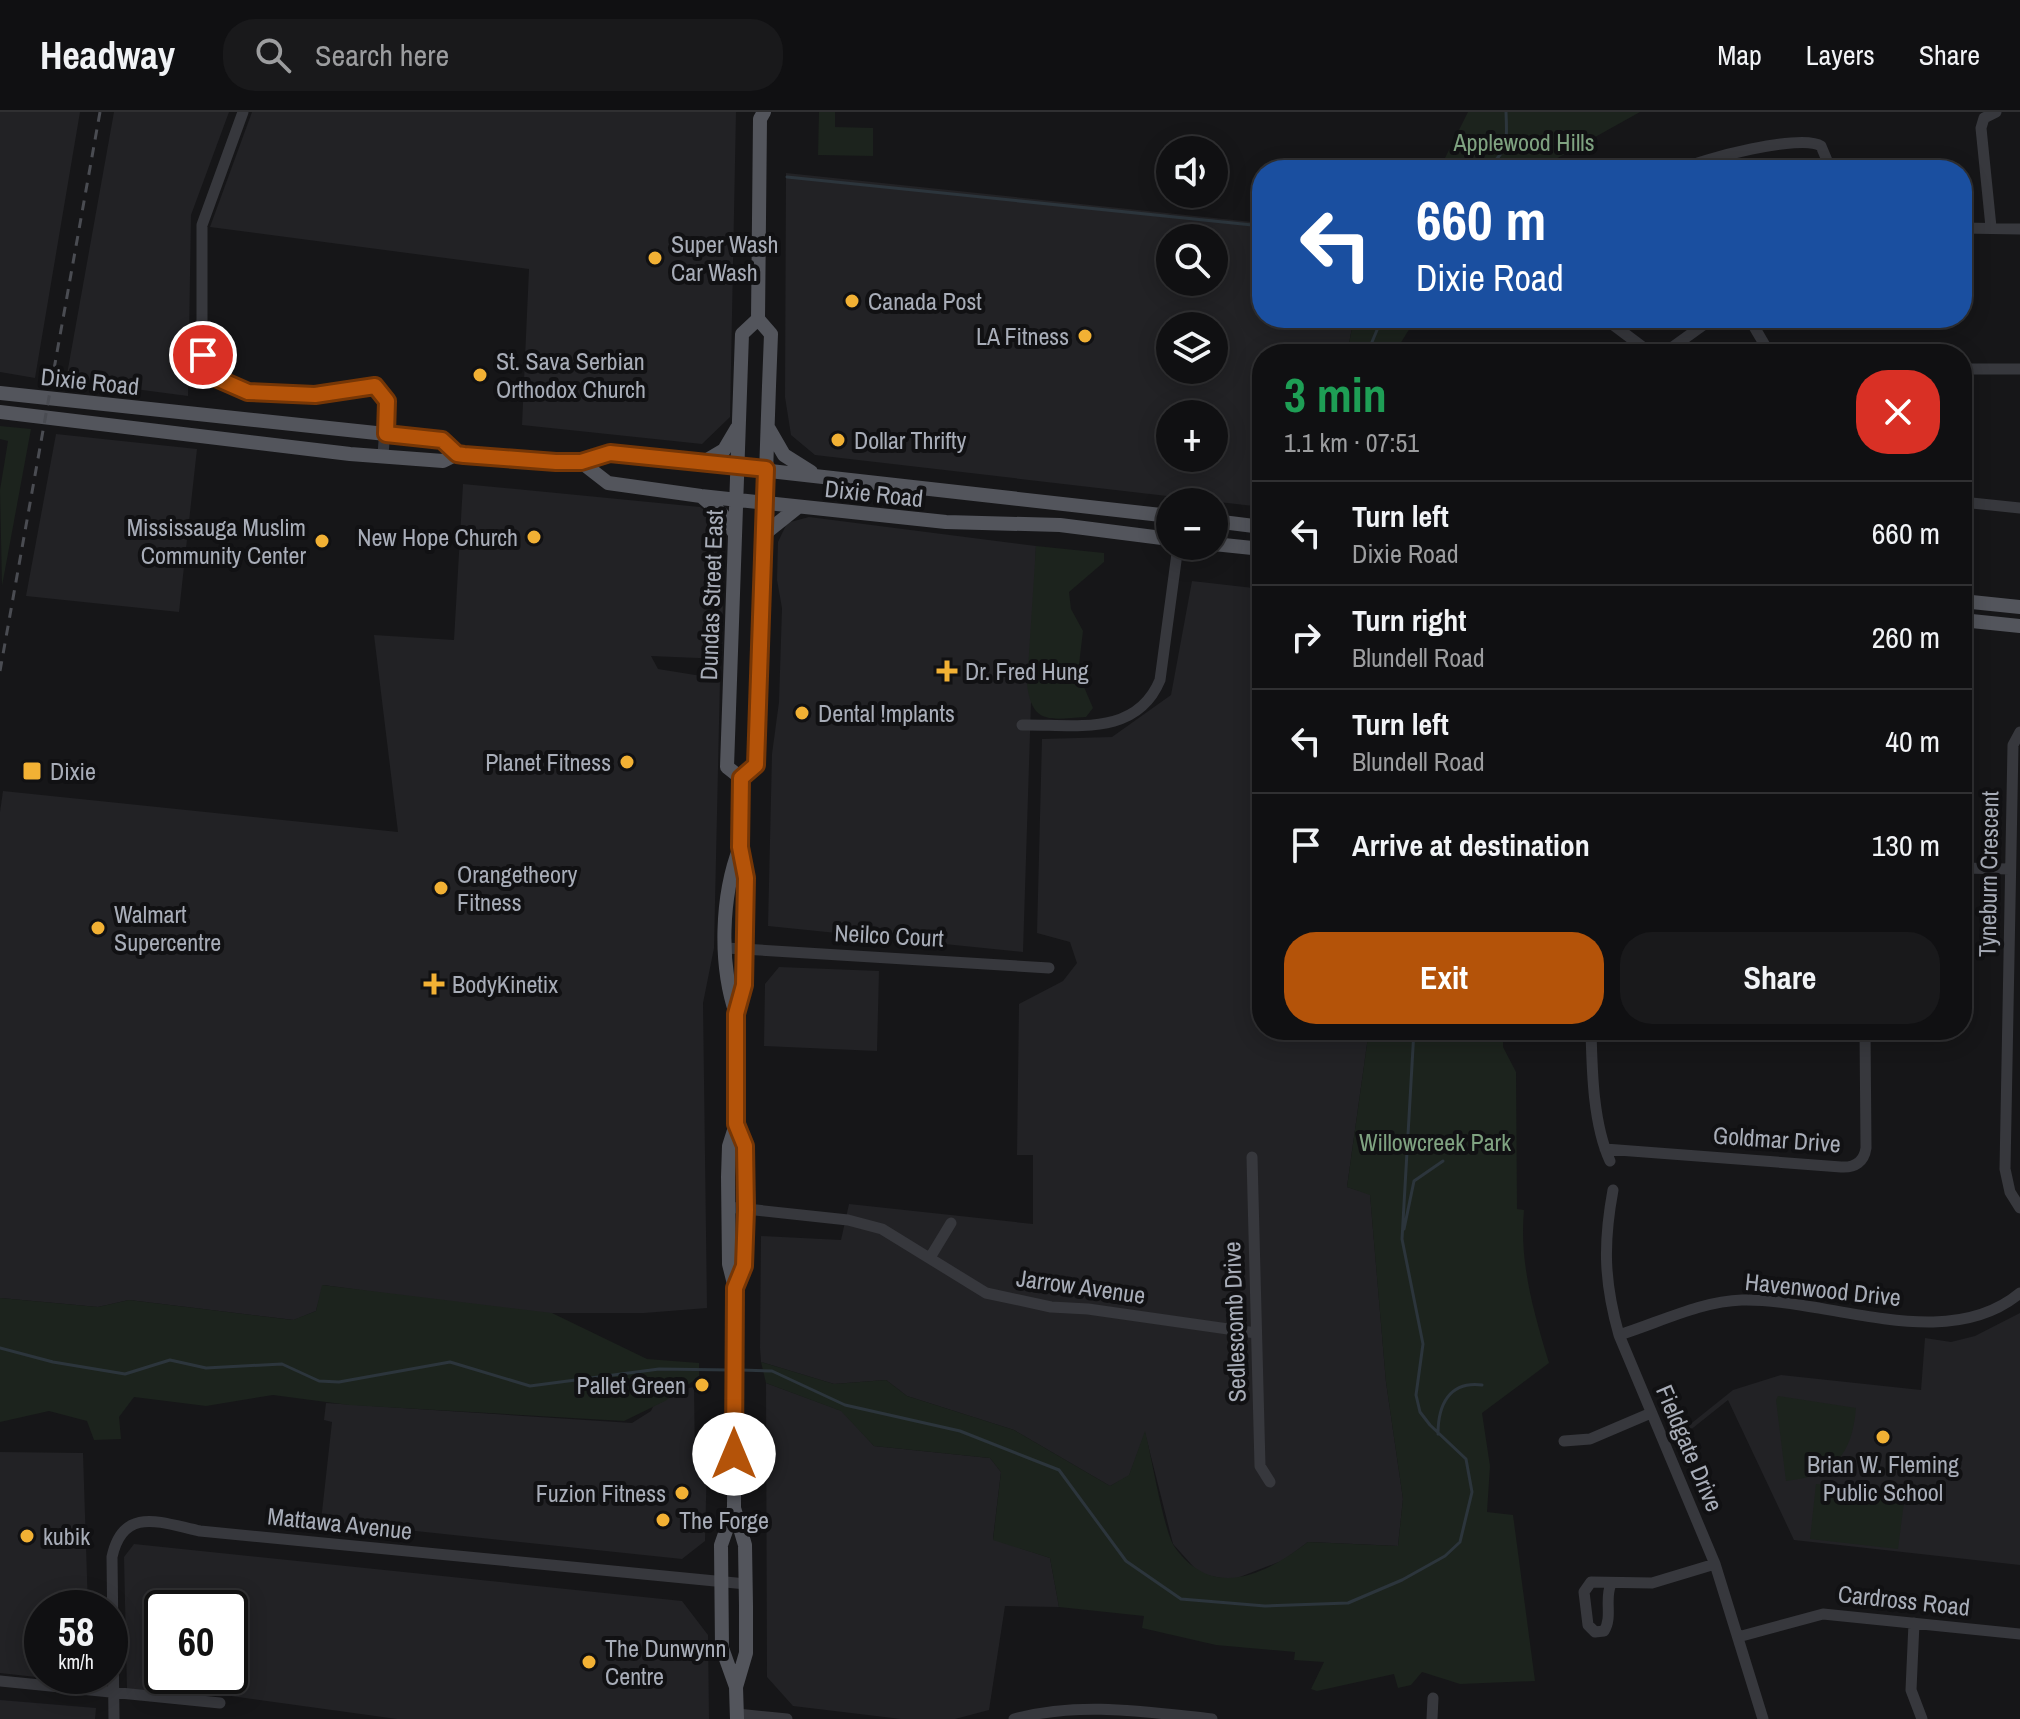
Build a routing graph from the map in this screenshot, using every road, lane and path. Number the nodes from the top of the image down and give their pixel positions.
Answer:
1 (243, 112) edge
2 (1996, 112) edge
3 (759, 114) edge
4 (1713, 160) edge
5 (1827, 160) edge
6 (1991, 227) junction
7 (1972, 228) edge
8 (2020, 229) edge
9 (758, 319) junction
10 (1617, 328) edge
11 (1699, 328) edge
12 (1639, 344) edge
13 (1677, 344) edge
14 (1972, 369) edge
15 (2020, 369) edge
16 (0, 393) edge
17 (0, 412) edge
18 (739, 424) junction
19 (767, 426) junction
20 (386, 434) junction
21 (457, 454) junction
22 (383, 455) junction
23 (581, 462) junction
24 (702, 463) junction
25 (738, 467) junction
26 (766, 469) junction
27 (815, 475) junction
28 (701, 496) junction
29 (737, 500) junction
30 (765, 503) junction
31 (1972, 503) edge
32 (798, 507) junction
33 (2020, 508) edge
34 (1156, 514) edge
35 (1228, 523) edge
36 (1252, 526) edge
37 (735, 535) junction
38 (763, 535) junction
39 (1156, 537) edge
40 (1228, 545) edge
41 (1252, 548) edge
42 (1176, 560) edge
43 (1972, 602) edge
44 (2020, 607) edge
45 (1972, 621) edge
46 (2020, 626) edge
47 (1022, 725) dead end
48 (2020, 732) edge
49 (741, 778) junction
50 (740, 847) junction
51 (2013, 864) edge
52 (1972, 867) edge
53 (2015, 884) edge
54 (726, 948) junction
55 (744, 950) junction
56 (1049, 968) dead end
57 (736, 1014) junction
58 (1592, 1040) edge
59 (1865, 1040) edge
60 (2014, 1041) edge
61 (736, 1124) junction
62 (1605, 1149) junction
63 (1252, 1157) dead end
64 (1610, 1161) dead end
65 (1613, 1190) dead end
66 (728, 1207) junction
67 (2020, 1208) edge
68 (746, 1210) junction
69 (951, 1223) dead end
70 (931, 1256) junction
71 (735, 1288) junction
72 (2020, 1293) edge
73 (1256, 1333) junction
74 (1619, 1335) junction
75 (1651, 1413) junction
76 (1564, 1441) dead end
77 (1270, 1482) dead end
78 (734, 1508) junction
79 (1715, 1564) junction
80 (722, 1583) junction
81 (746, 1584) junction
82 (1611, 1584) dead end
83 (112, 1590) edge
84 (1914, 1623) junction
85 (2020, 1634) edge
86 (1738, 1637) junction
87 (0, 1681) edge
88 (24, 1683) edge
89 (736, 1687) junction
90 (128, 1692) edge
91 (113, 1694) edge
92 (1433, 1698) dead end
93 (220, 1703) dead end
94 (737, 1716) edge
95 (114, 1719) edge
96 (787, 1719) edge
97 (1014, 1719) edge
98 (1212, 1719) edge
99 (1432, 1719) edge
100 (1763, 1719) edge
101 (1922, 1719) edge

1 - 20 street
2 - 6 street
3 - 9 main road, Dundas Street East
4 - 5 street
6 - 7 street
6 - 8 street
9 - 18 main road, Dundas Street East
9 - 19 main road, Dundas Street East
10 - 12 street
11 - 13 street
14 - 15 street
16 - 20 main road, Dixie Road
17 - 22 main road, Dixie Road
18 - 24 main road
18 - 25 main road, Dundas Street East
19 - 26 main road, Dundas Street East
19 - 27 main road
20 - 21 main road, Dixie Road
20 - 22 street
21 - 22 main road, Dixie Road
21 - 23 main road, Dixie Road
23 - 24 main road, Dixie Road
23 - 28 main road, Dixie Road
24 - 25 main road, Dixie Road
25 - 26 main road, Dixie Road
25 - 29 main road, Dundas Street East
26 - 27 main road, Dixie Road
26 - 30 main road, Dundas Street East
27 - 34 main road, Dixie Road
28 - 29 main road, Dixie Road
28 - 37 main road
29 - 30 main road, Dixie Road
29 - 37 main road, Dundas Street East
30 - 32 main road, Dixie Road
30 - 38 main road, Dundas Street East
31 - 33 street
32 - 38 main road
32 - 39 main road, Dixie Road
35 - 36 main road
37 - 49 main road, Dundas Street East
38 - 49 main road, Dundas Street East
40 - 41 main road
42 - 47 street
43 - 44 main road
45 - 46 main road
48 - 51 street, Tyneburn Crescent
49 - 50 main road, Dundas Street East
50 - 54 main road, Dundas Street East
50 - 55 main road, Dundas Street East
51 - 52 street
51 - 53 street, Tyneburn Crescent
53 - 60 street, Tyneburn Crescent
54 - 55 street, Neilco Court
54 - 57 main road, Dundas Street East
55 - 56 street, Neilco Court
55 - 57 main road, Dundas Street East
57 - 61 main road, Dundas Street East
58 - 62 street
59 - 62 street, Goldmar Drive
60 - 67 street, Tyneburn Crescent
61 - 66 main road, Dundas Street East
61 - 68 main road, Dundas Street East
62 - 64 street
63 - 73 street, Sedlescomb Drive
65 - 74 street, Fieldgate Drive
66 - 68 street, Jarrow Avenue
66 - 71 main road, Dundas Street East
68 - 70 street, Jarrow Avenue
68 - 71 main road, Dundas Street East
69 - 70 street
70 - 73 street, Jarrow Avenue
71 - 78 main road, Dundas Street East
72 - 74 street, Havenwood Drive
73 - 77 street, Sedlescomb Drive
74 - 75 street, Fieldgate Drive
75 - 76 street
75 - 79 street, Fieldgate Drive
78 - 80 main road, Dundas Street East
78 - 81 main road, Dundas Street East
79 - 82 street
79 - 86 street, Fieldgate Drive
80 - 81 street, Mattawa Avenue
80 - 83 street, Mattawa Avenue
80 - 89 main road, Dundas Street East
81 - 89 main road, Dundas Street East
84 - 85 street, Cardross Road
84 - 86 street, Cardross Road
84 - 101 street
86 - 100 street, Fieldgate Drive
87 - 88 street
89 - 94 main road, Dundas Street East
90 - 93 street
91 - 95 street, Mattawa Avenue
92 - 99 street
94 - 96 street
97 - 98 street

